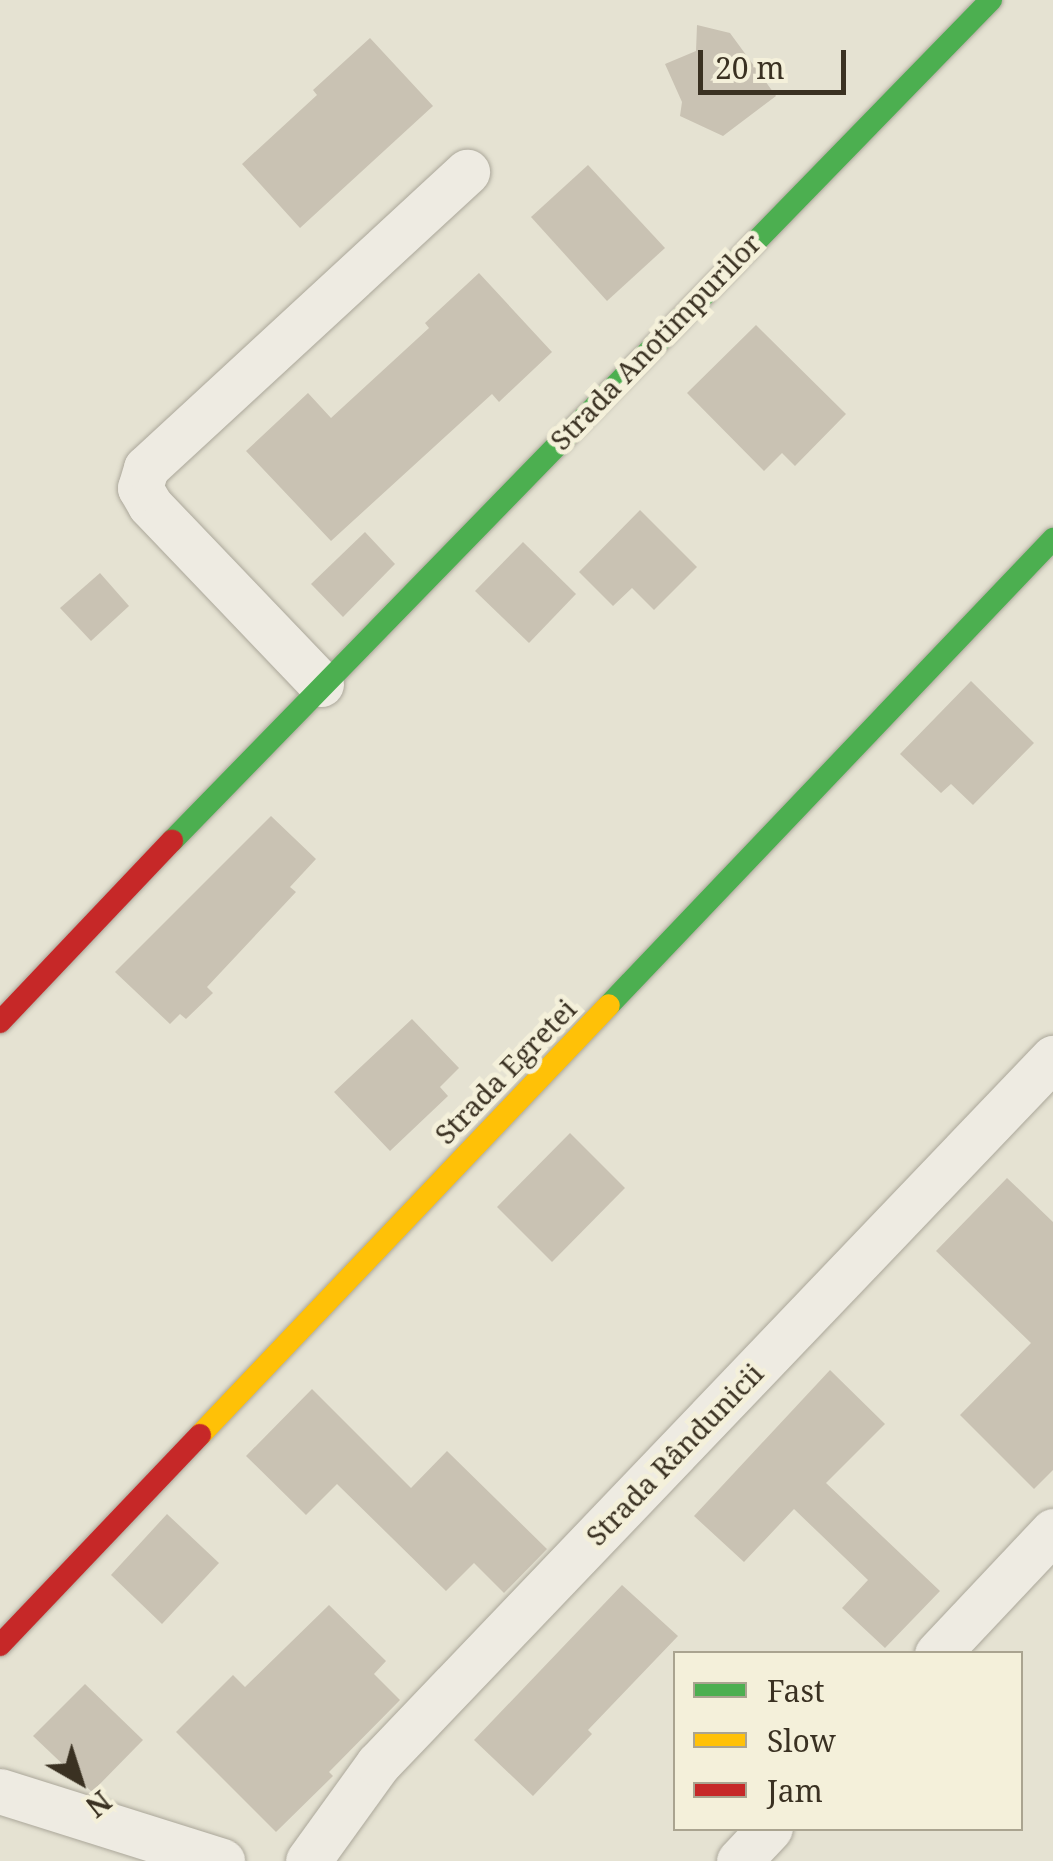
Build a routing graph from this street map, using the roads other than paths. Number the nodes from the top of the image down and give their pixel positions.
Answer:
1 (991, 0) edge
2 (468, 172) dead end
3 (1053, 539) edge
4 (321, 684) junction
5 (0, 1022) edge
6 (1053, 1058) edge
7 (1053, 1532) edge
8 (0, 1645) edge
9 (940, 1651) edge
10 (0, 1791) edge
11 (767, 1831) edge
12 (222, 1861) edge
13 (308, 1861) edge
14 (739, 1861) edge

1 - 4 street, Strada Anotimpurilor
2 - 4 street
3 - 8 street, Strada Egretei
4 - 5 street, Strada Anotimpurilor
6 - 13 street, Strada Rândunicii
7 - 9 street
10 - 12 street
11 - 14 street

